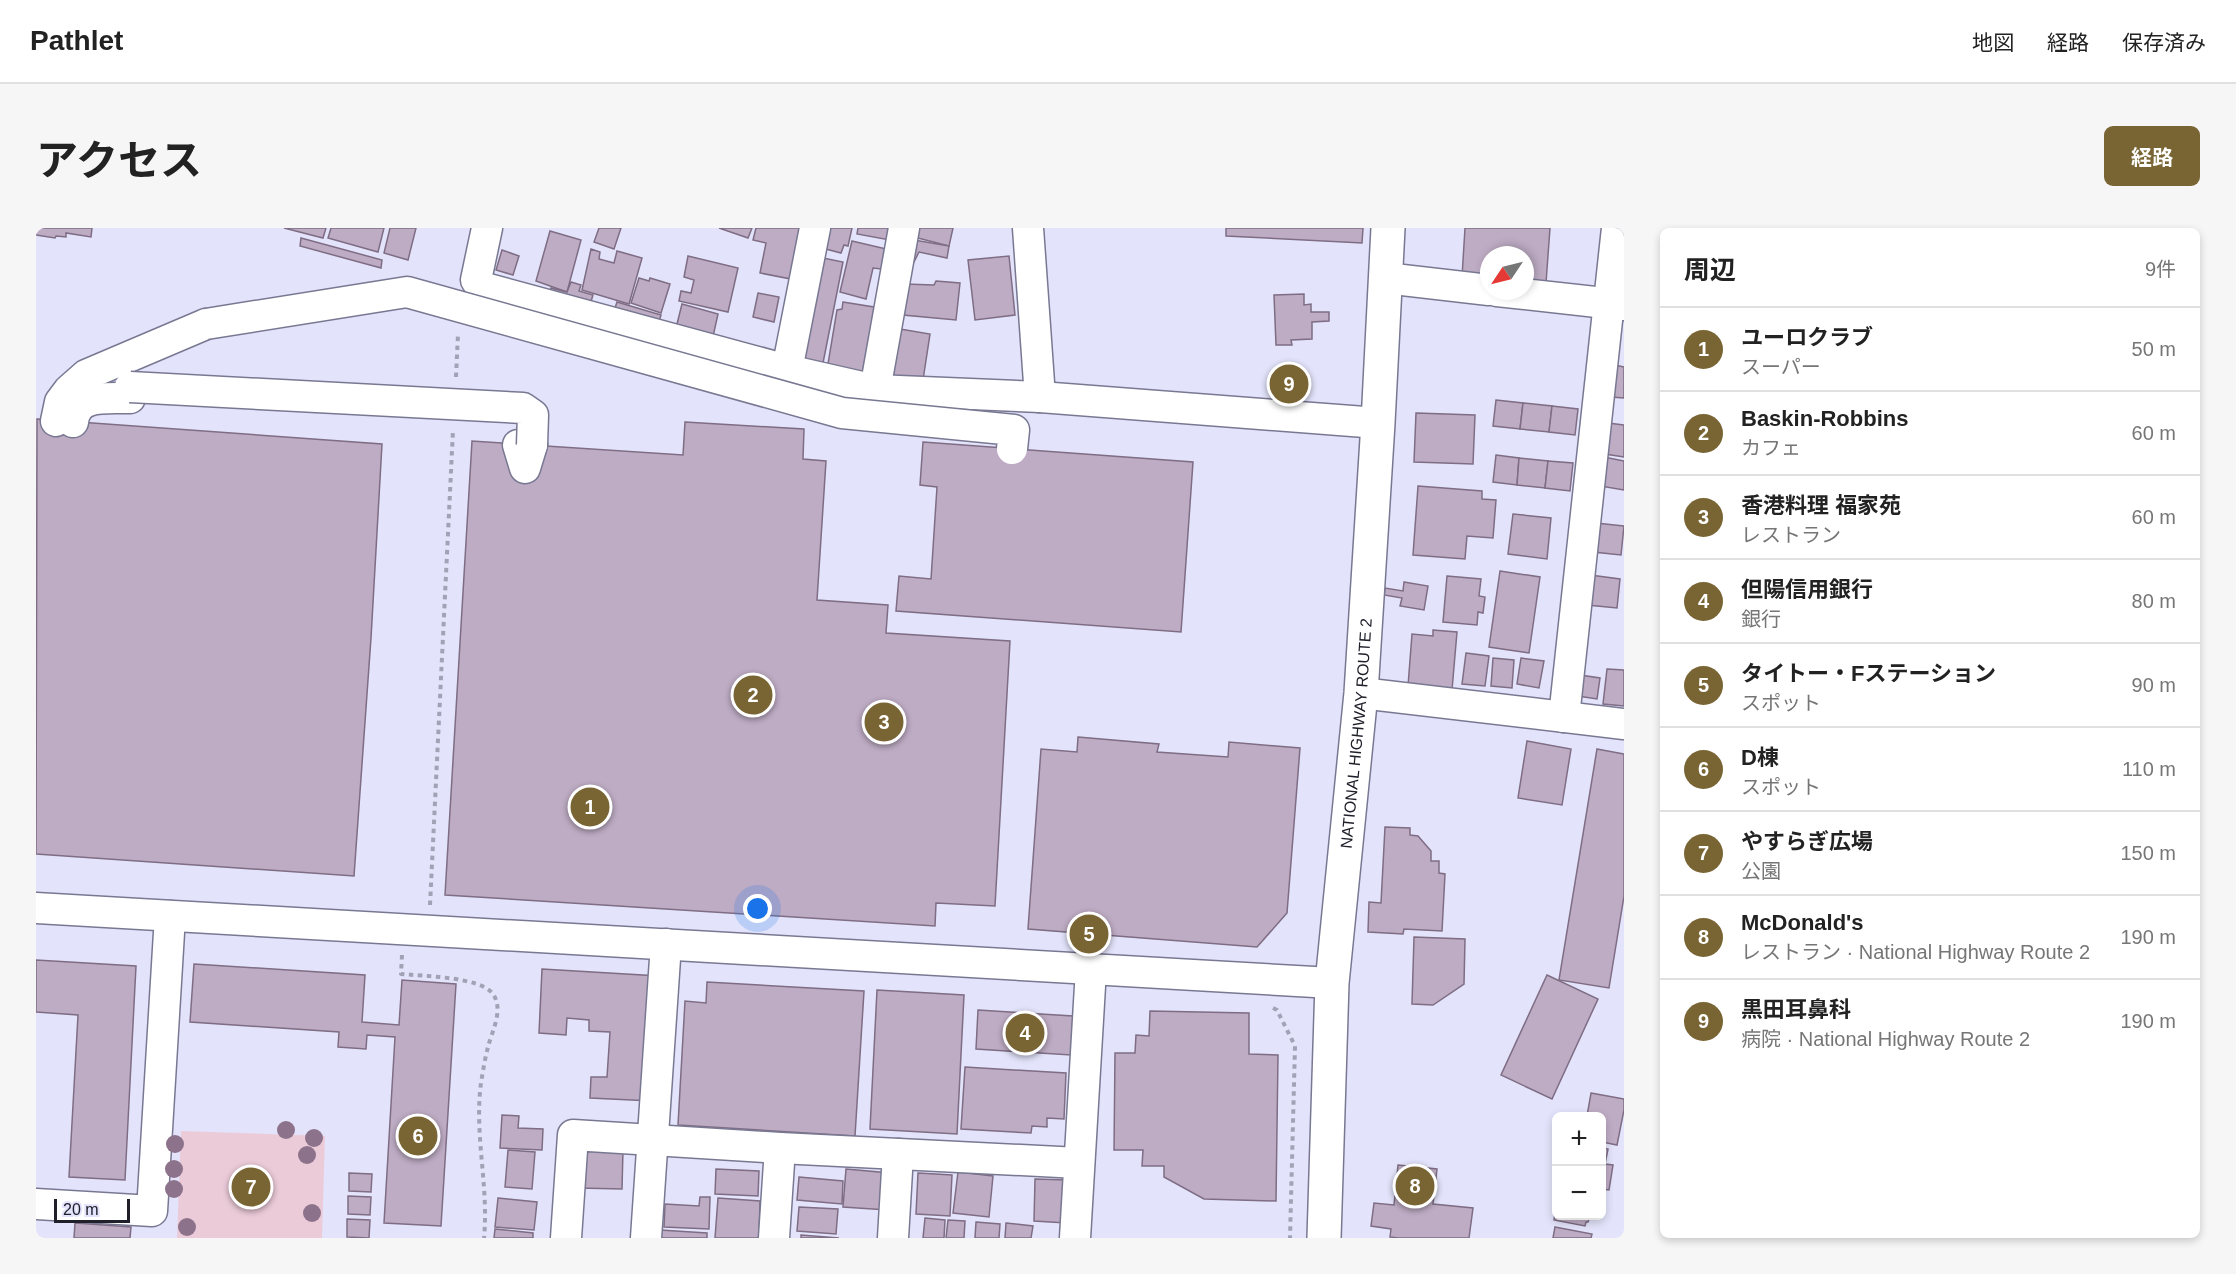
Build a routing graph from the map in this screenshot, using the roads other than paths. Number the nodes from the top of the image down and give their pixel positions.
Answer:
1 (487, 228) edge
2 (815, 228) edge
3 (904, 228) edge
4 (1028, 228) edge
5 (1388, 228) edge
6 (1617, 228) edge
7 (1385, 278) junction
8 (1480, 289) edge
9 (1534, 295) edge
10 (1616, 305) edge
11 (787, 370) junction
12 (875, 390) junction
13 (1040, 397) junction
14 (1378, 423) junction
15 (525, 445) dead end
16 (1012, 449) dead end
17 (1361, 693) junction
18 (1564, 717) junction
19 (1624, 724) edge
20 (36, 908) edge
21 (170, 916) junction
22 (666, 944) junction
23 (1091, 969) junction
24 (1332, 983) junction
25 (652, 1139) junction
26 (780, 1148) junction
27 (898, 1154) junction
28 (1079, 1162) junction
29 (36, 1204) edge
30 (566, 1238) edge
31 (646, 1238) edge
32 (774, 1238) edge
33 (893, 1238) edge
34 (1075, 1238) edge
35 (1324, 1238) edge

1 - 11 street
2 - 11 street
3 - 12 street
4 - 13 street
5 - 7 highway, NATIONAL HIGHWAY ROUTE 2
6 - 10 street
7 - 8 street
7 - 14 highway, NATIONAL HIGHWAY ROUTE 2
9 - 10 street
10 - 18 street
11 - 12 street
12 - 13 street
13 - 14 street
14 - 17 highway, NATIONAL HIGHWAY ROUTE 2
15 - 16 street, bridge
17 - 18 street
17 - 24 highway, NATIONAL HIGHWAY ROUTE 2
18 - 19 street
20 - 21 street
21 - 22 street
21 - 29 street
22 - 23 street
22 - 25 street
23 - 24 street
23 - 28 street
24 - 35 highway, NATIONAL HIGHWAY ROUTE 2
25 - 26 street
25 - 30 street
25 - 31 street
26 - 27 street
26 - 32 street
27 - 28 street
27 - 33 street
28 - 34 street

